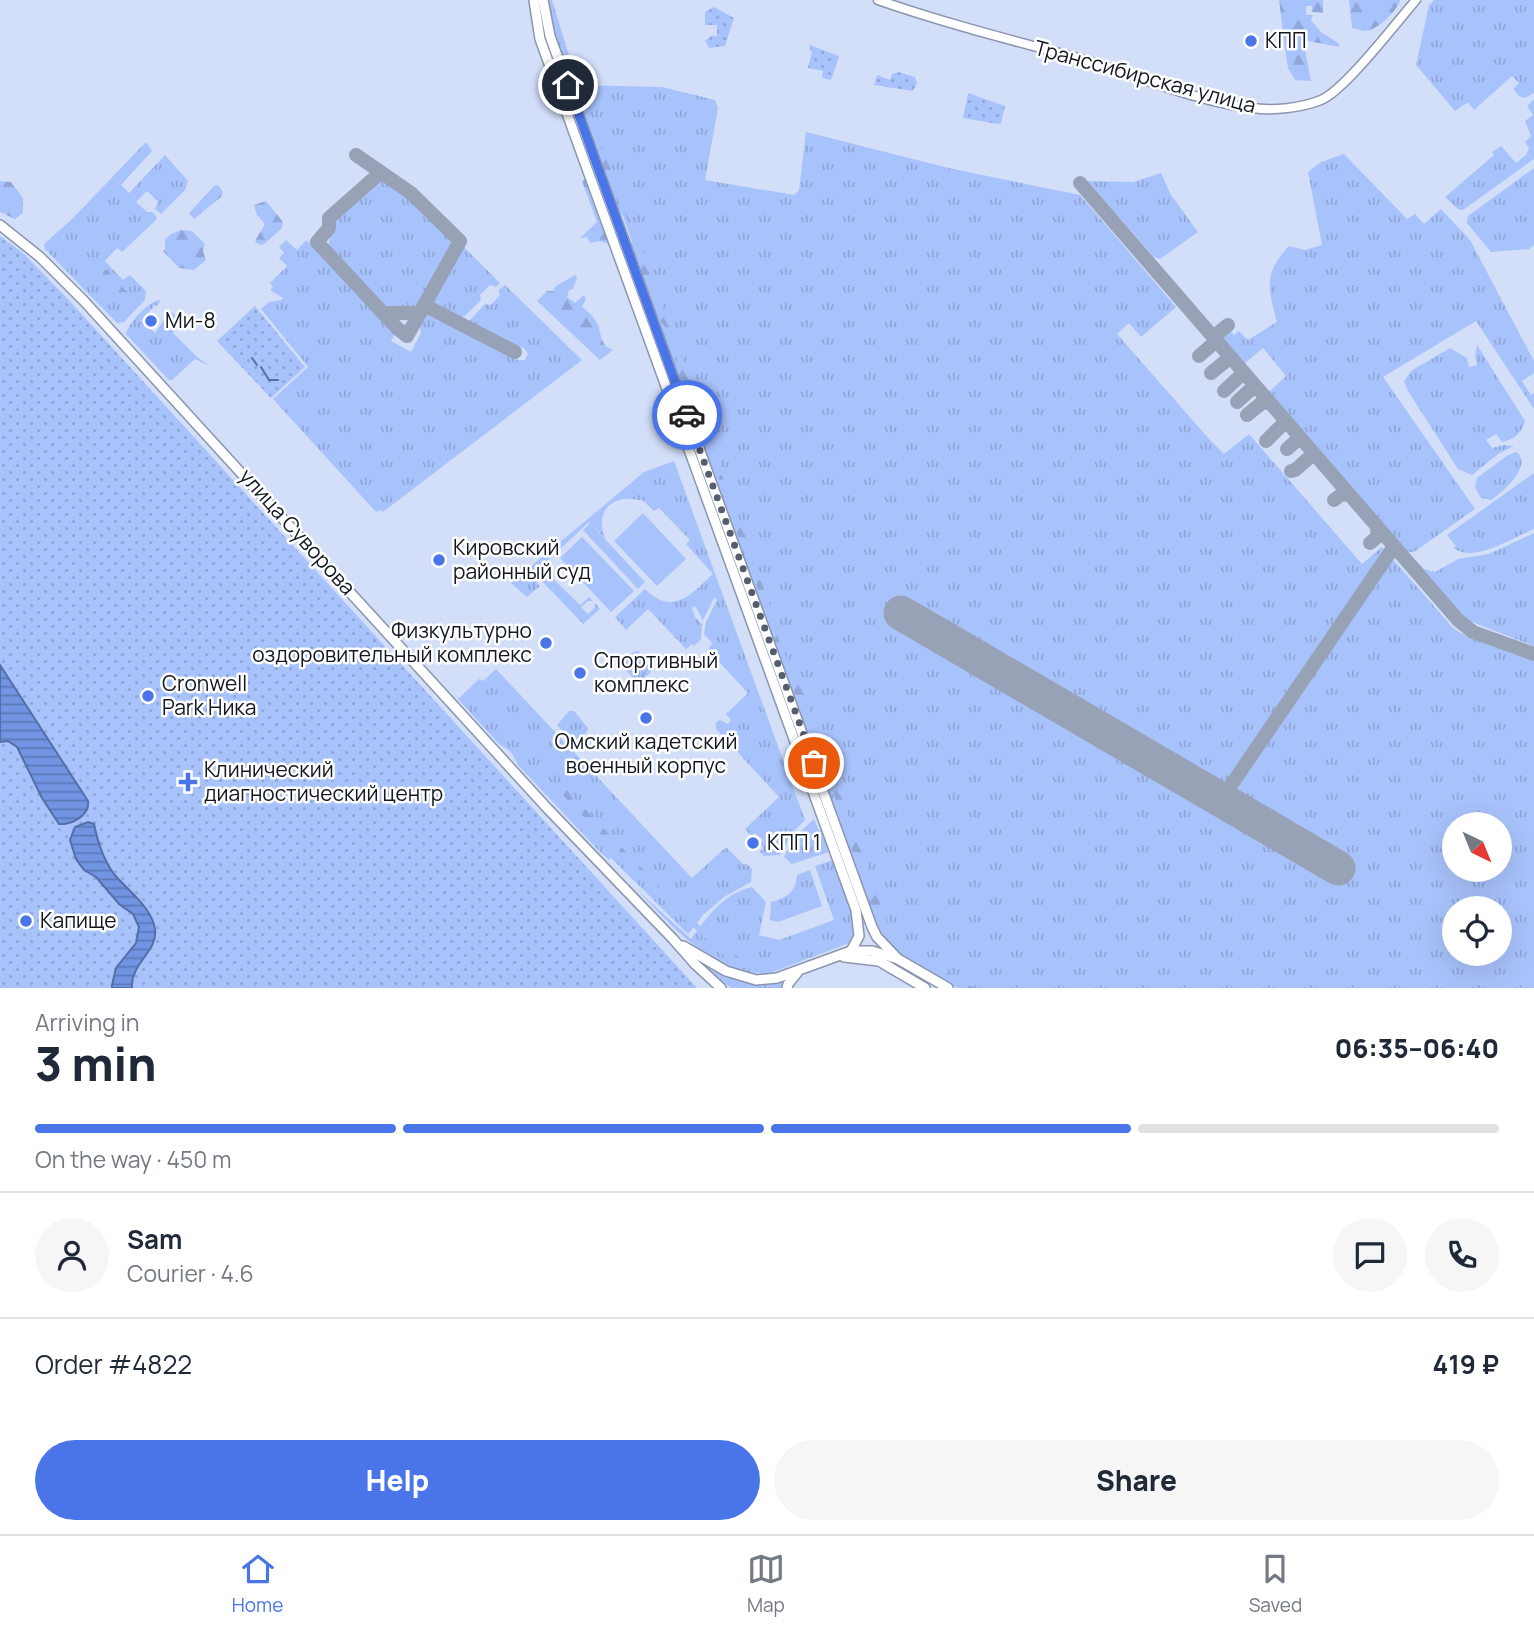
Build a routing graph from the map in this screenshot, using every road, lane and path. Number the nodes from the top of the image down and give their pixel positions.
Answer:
1 (534, 0) edge
2 (543, 0) edge
3 (878, 0) edge
4 (1416, 0) edge
5 (577, 110) junction
6 (567, 114) junction
7 (0, 225) edge
8 (635, 285) junction
9 (845, 866) junction
10 (673, 939) junction
11 (851, 951) junction
12 (838, 957) junction
13 (898, 959) junction
14 (801, 969) junction
15 (721, 988) edge
16 (787, 988) edge
17 (925, 988) edge
18 (948, 988) edge

1 - 6 main road
2 - 5 main road
3 - 4 main road, Транссибирская улица
5 - 6 main road
5 - 8 main road
6 - 8 main road
7 - 10 main road, улица Суворова
8 - 9 main road
9 - 11 main road
9 - 13 main road
10 - 14 main road
10 - 15 main road
11 - 12 main road
11 - 13 main road
12 - 14 main road
12 - 17 main road
13 - 18 main road
14 - 16 main road

